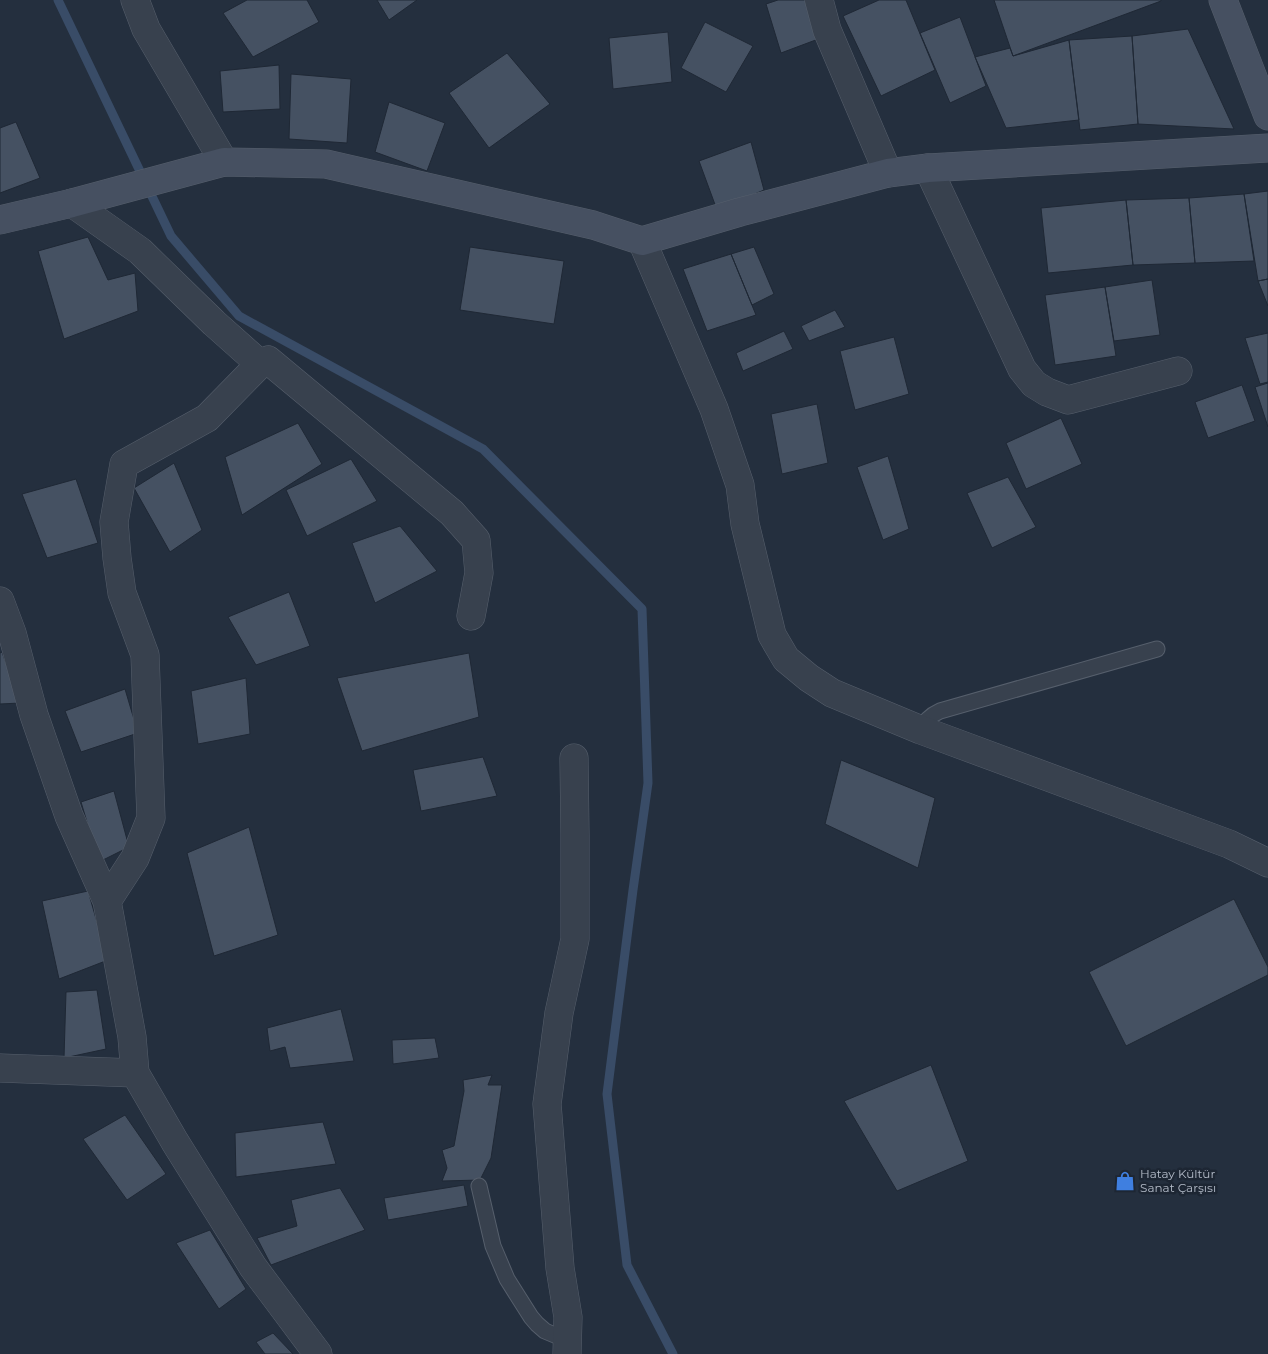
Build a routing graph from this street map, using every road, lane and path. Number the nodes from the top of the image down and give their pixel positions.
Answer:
1 (135, 0) edge
2 (819, 0) edge
3 (1223, 0) edge
4 (1268, 116) edge
5 (1268, 148) edge
6 (224, 162) junction
7 (928, 168) junction
8 (888, 173) junction
9 (72, 203) junction
10 (0, 220) edge
11 (642, 241) junction
12 (260, 364) junction
13 (1178, 371) dead end
14 (0, 601) edge
15 (471, 616) dead end
16 (1157, 649) dead end
17 (921, 730) junction
18 (574, 758) dead end
19 (1268, 863) edge
20 (107, 901) junction
21 (0, 1068) edge
22 (135, 1072) junction
23 (479, 1186) dead end
24 (567, 1346) edge
25 (318, 1354) edge

1 - 6 street
2 - 8 street
3 - 4 street
5 - 7 street
6 - 9 street
6 - 11 street
7 - 8 street
7 - 13 street
8 - 11 street
9 - 10 street
9 - 12 street
11 - 17 street
12 - 15 street
12 - 20 street
14 - 20 street
16 - 17 lane
17 - 19 street
18 - 24 street
20 - 22 street
21 - 22 street
22 - 25 street
23 - 24 lane

